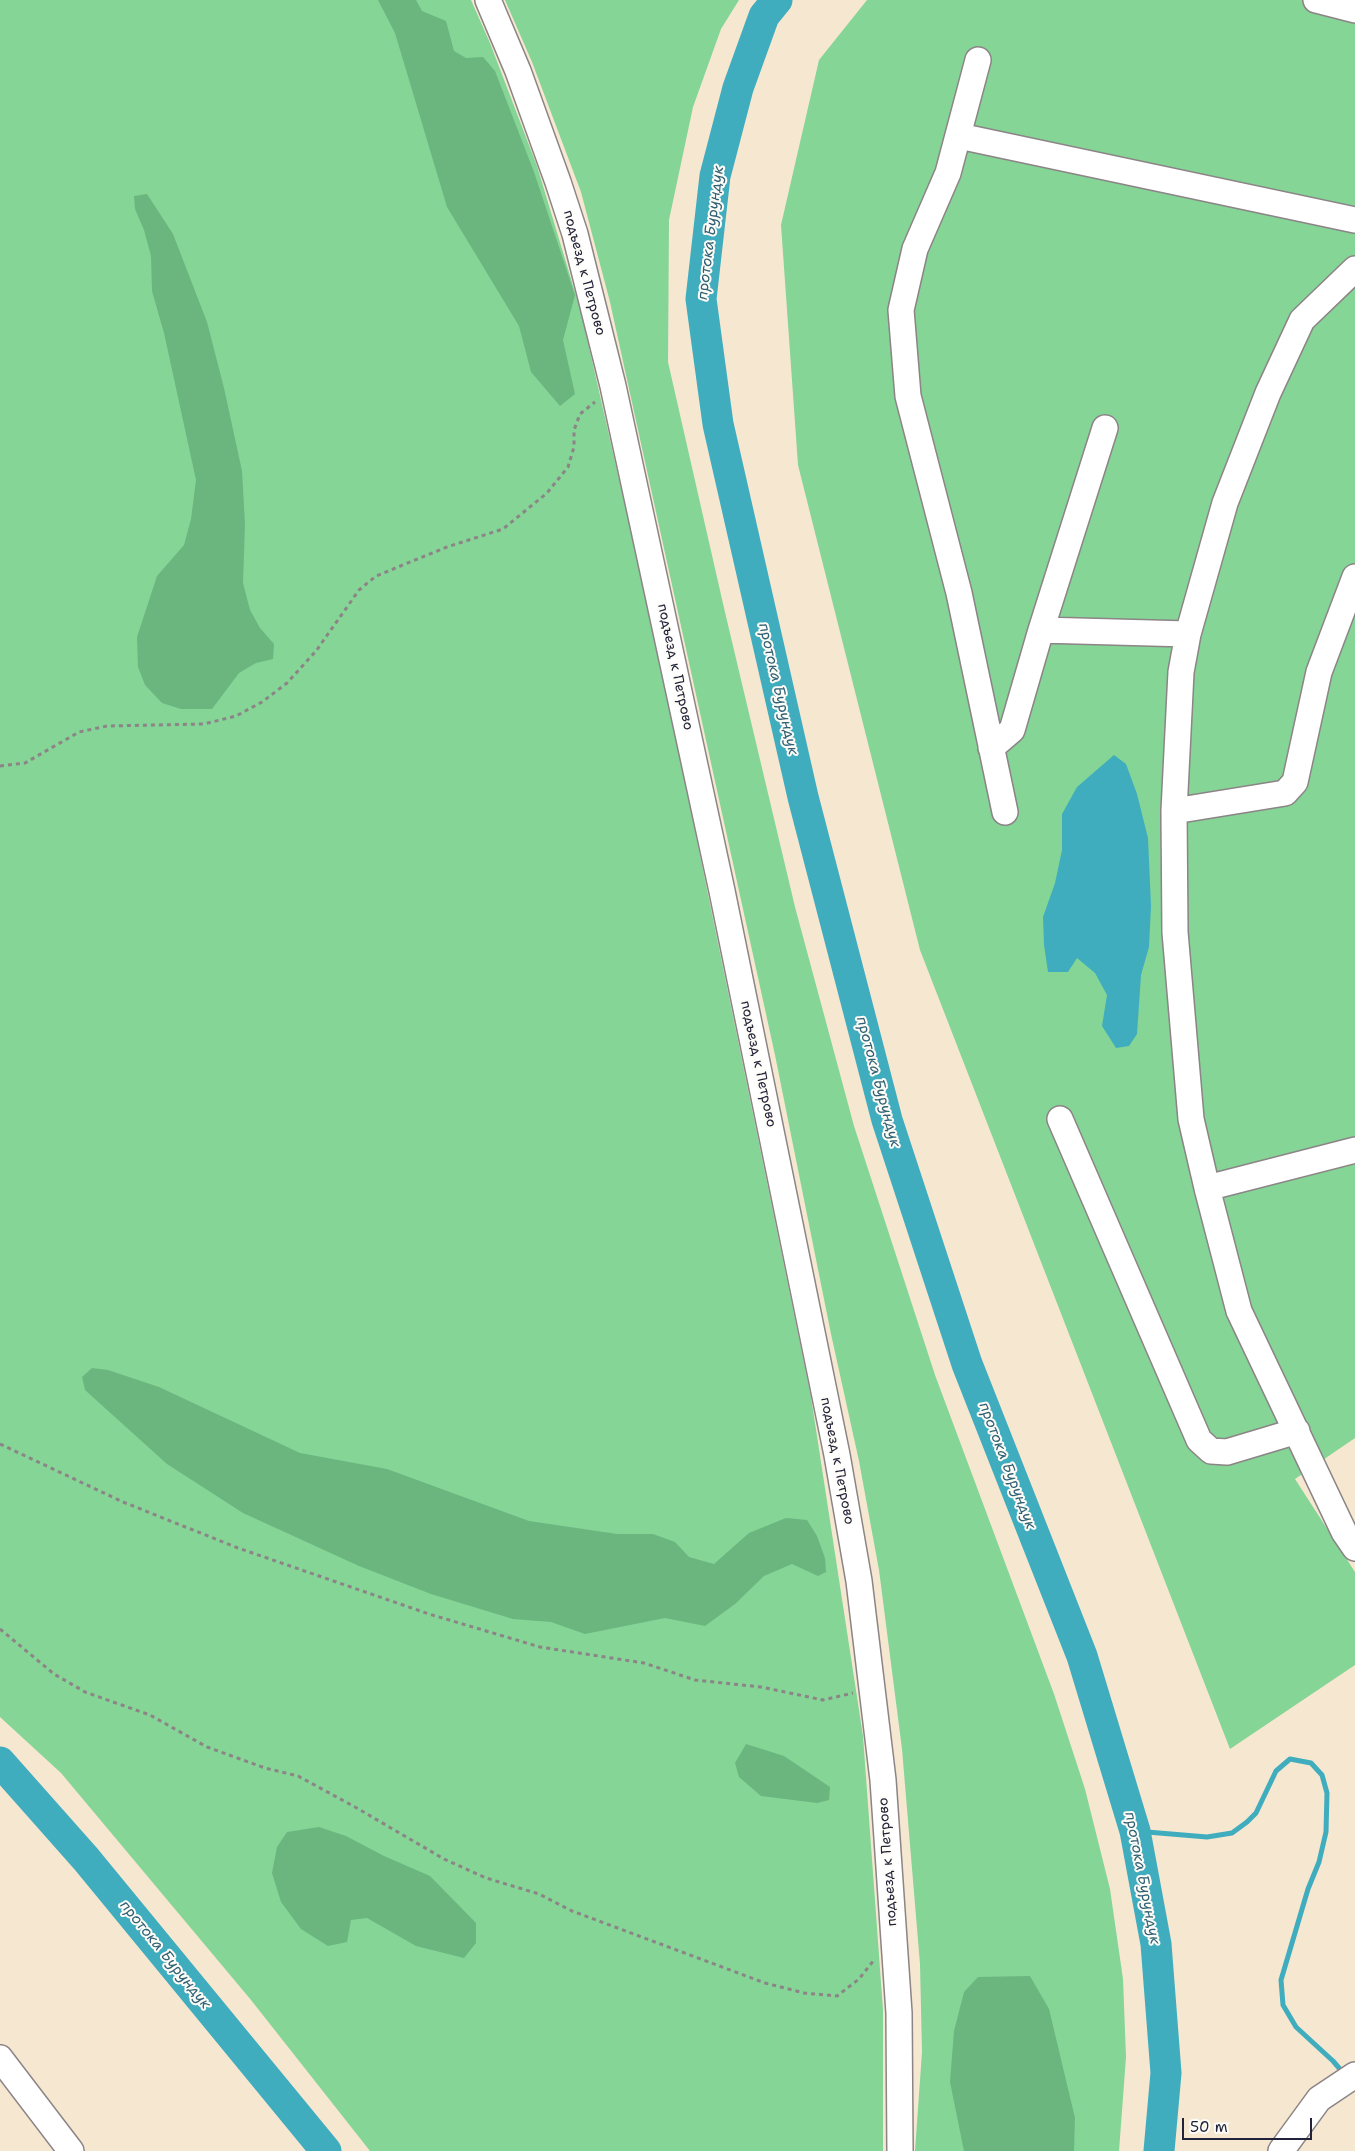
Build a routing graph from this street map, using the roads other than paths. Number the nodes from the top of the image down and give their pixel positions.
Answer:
1 (488, 0) edge
2 (1316, 0) edge
3 (1355, 10) edge
4 (978, 60) dead end
5 (959, 136) junction
6 (1355, 220) edge
7 (1355, 268) edge
8 (1104, 428) dead end
9 (1355, 577) edge
10 (1041, 630) junction
11 (1188, 634) junction
12 (991, 748) junction
13 (1174, 811) junction
14 (1005, 812) dead end
15 (1060, 1119) dead end
16 (1355, 1150) edge
17 (1207, 1188) junction
18 (1297, 1431) junction
19 (1355, 1548) edge
20 (0, 2058) edge
21 (1355, 2075) edge
22 (71, 2151) edge
23 (900, 2151) edge
24 (1281, 2151) edge

1 - 23 street, подъезд к Петрово
2 - 3 street
4 - 5 street
5 - 6 street
5 - 12 street
7 - 11 street
8 - 10 street
9 - 13 street
10 - 11 street
10 - 12 street
11 - 13 street
12 - 14 street
13 - 17 street
15 - 18 street
16 - 17 street
17 - 18 street
18 - 19 street
20 - 22 street
21 - 24 street

